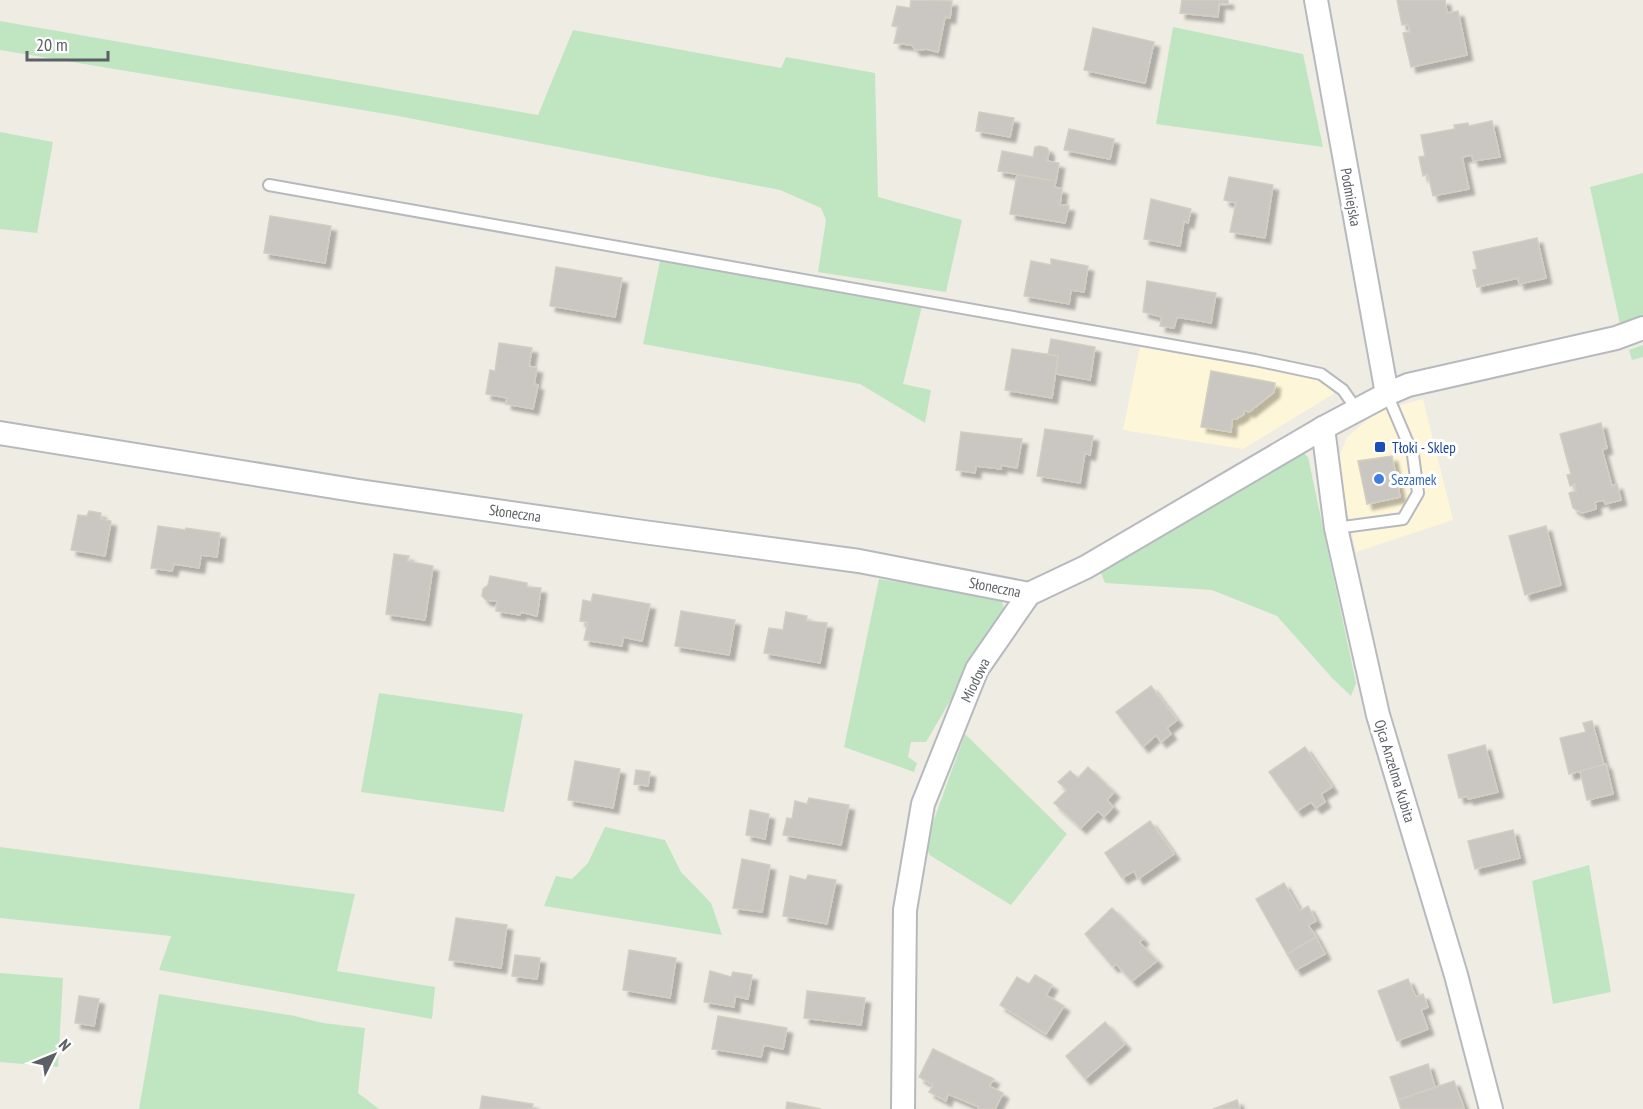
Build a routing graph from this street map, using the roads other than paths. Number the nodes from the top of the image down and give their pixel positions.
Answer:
1 (1316, 0) edge
2 (269, 185) dead end
3 (1643, 328) edge
4 (1387, 394) junction
5 (1357, 410) junction
6 (1323, 428) junction
7 (0, 433) edge
8 (1336, 528) junction
9 (1029, 594) junction
10 (903, 1109) edge
11 (1491, 1109) edge

1 - 4 street, Podmiejska
2 - 5 lane
3 - 4 street, Miodowa
4 - 5 street, Miodowa
4 - 8 lane
5 - 6 street, Miodowa
6 - 8 street, Ojca Anzelma Kubita
6 - 9 street, Miodowa
7 - 9 street, Słoneczna
8 - 11 street, Ojca Anzelma Kubita
9 - 10 street, Miodowa

